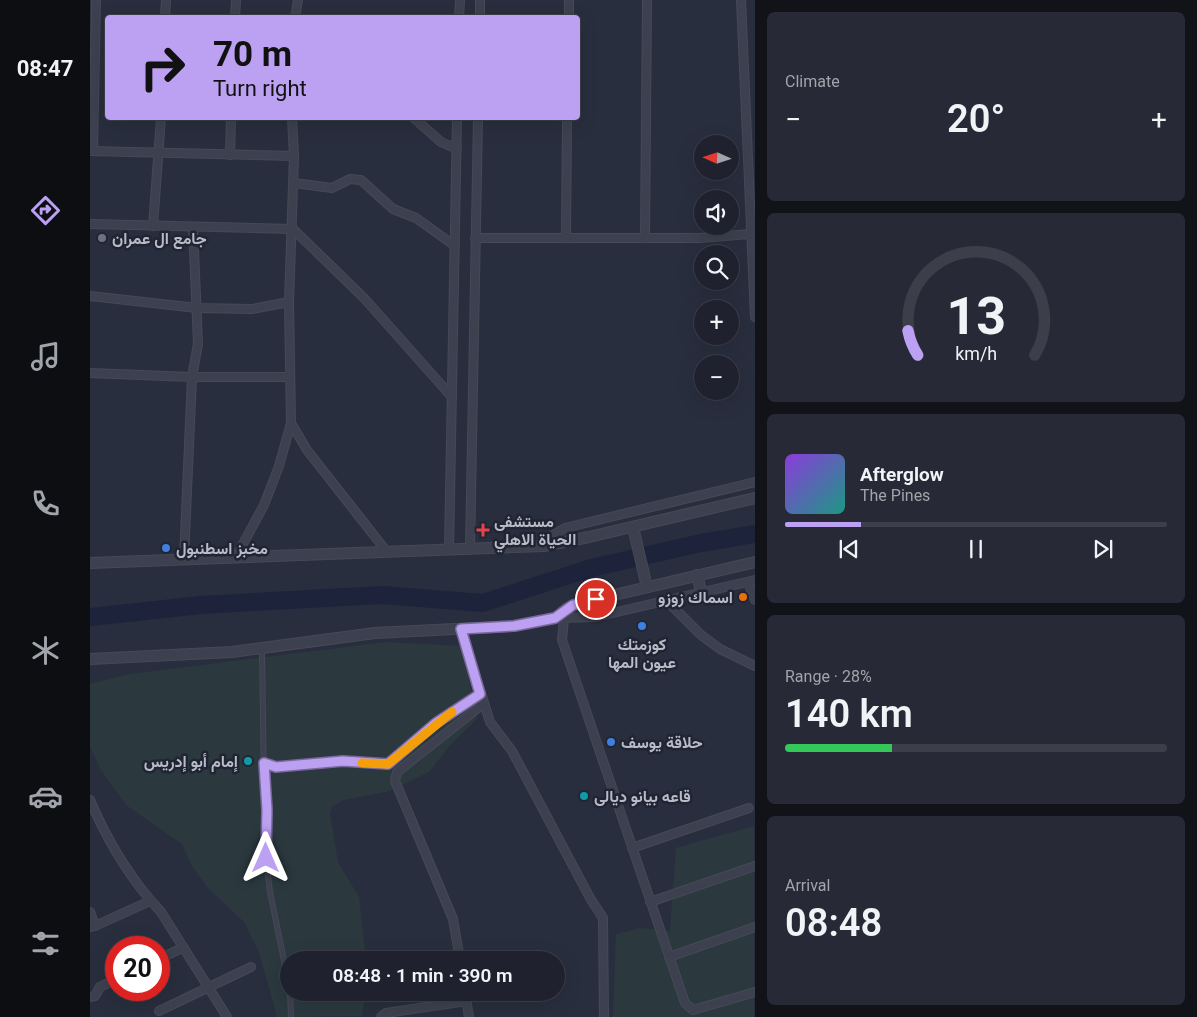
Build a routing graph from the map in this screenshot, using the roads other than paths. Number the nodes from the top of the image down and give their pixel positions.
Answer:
1 (96, 0) edge
2 (166, 0) edge
3 (236, 0) edge
4 (298, 0) edge
5 (460, 0) edge
6 (480, 0) edge
7 (570, 0) edge
8 (646, 0) edge
9 (741, 0) edge
10 (165, 15) edge
11 (235, 15) edge
12 (296, 15) edge
13 (459, 15) edge
14 (480, 15) edge
15 (569, 15) edge
16 (161, 120) edge
17 (231, 120) edge
18 (292, 120) edge
19 (416, 120) edge
20 (457, 120) edge
21 (478, 120) edge
22 (567, 120) edge
23 (457, 148) junction
24 (92, 151) edge
25 (160, 153) junction
26 (230, 154) junction
27 (294, 156) junction
28 (294, 183) junction
29 (90, 224) edge
30 (153, 226) junction
31 (193, 227) junction
32 (293, 229) junction
33 (750, 234) junction
34 (475, 238) junction
35 (566, 238) junction
36 (645, 238) junction
37 (455, 246) junction
38 (90, 296) edge
39 (289, 302) junction
40 (196, 308) junction
41 (754, 317) edge
42 (90, 373) edge
43 (192, 377) junction
44 (290, 377) junction
45 (452, 397) junction
46 (291, 422) junction
47 (754, 482) edge
48 (754, 498) edge
49 (633, 527) junction
50 (544, 546) junction
51 (448, 550) junction
52 (470, 550) junction
53 (387, 552) junction
54 (236, 557) junction
55 (184, 559) junction
56 (754, 562) edge
57 (90, 563) edge
58 (697, 575) junction
59 (751, 581) edge
60 (647, 587) junction
61 (701, 591) junction
62 (666, 600) junction
63 (754, 600) edge
64 (559, 618) junction
65 (461, 629) junction
66 (262, 648) junction
67 (90, 659) edge
68 (754, 666) edge
69 (480, 694) junction
70 (483, 704) junction
71 (264, 763) junction
72 (90, 800) edge
73 (748, 808) dead end
74 (632, 848) junction
75 (754, 866) edge
76 (150, 901) junction
77 (650, 902) junction
78 (90, 912) edge
79 (92, 927) edge
80 (754, 927) edge
81 (182, 948) junction
82 (282, 951) edge
83 (458, 951) edge
84 (170, 954) edge
85 (669, 957) junction
86 (251, 967) dead end
87 (105, 984) edge
88 (207, 987) junction
89 (754, 992) edge
90 (90, 997) edge
91 (290, 1001) edge
92 (467, 1002) joint
93 (158, 1011) dead end
94 (227, 1017) edge
95 (291, 1017) edge
96 (382, 1017) edge
97 (469, 1017) edge
98 (604, 1017) edge

1 - 24 street
2 - 10 street
3 - 11 street
4 - 12 street
5 - 13 street
6 - 14 street
7 - 15 street
8 - 36 street
9 - 33 street
16 - 25 street
17 - 26 street
18 - 27 street
19 - 23 street
20 - 23 street
21 - 34 street
22 - 35 street
23 - 37 street
24 - 25 street
25 - 26 street
25 - 30 street
26 - 27 street
27 - 28 street
28 - 32 street
28 - 37 street
29 - 30 street
30 - 31 street
31 - 32 street
31 - 40 street
32 - 39 street
32 - 45 street
33 - 36 street
33 - 41 street
34 - 35 street
34 - 52 street
35 - 36 street
37 - 45 street
38 - 40 street
39 - 40 street
39 - 44 street
40 - 43 street
42 - 43 street
43 - 44 street
43 - 55 street
44 - 46 street
45 - 51 street
46 - 53 street
46 - 54 street
47 - 50 street
48 - 49 street
49 - 50 street
49 - 60 street
50 - 52 street
51 - 52 street
51 - 53 street
53 - 54 street
54 - 55 street
55 - 57 street
56 - 58 street
58 - 60 street
58 - 61 street
59 - 61 street
59 - 63 street
60 - 64 street
61 - 62 street
62 - 64 street
62 - 68 street
64 - 65 street
64 - 74 street
65 - 66 street
65 - 69 street
66 - 67 street
66 - 71 lane
69 - 70 street
69 - 71 lane
70 - 83 street
70 - 98 street
71 - 82 lane
72 - 76 street
73 - 74 street
74 - 77 street
75 - 77 street
76 - 79 street
76 - 81 street
77 - 85 street
78 - 79 street
80 - 85 street
81 - 84 street
81 - 88 street
85 - 89 street
86 - 88 street
87 - 90 street
88 - 93 street
88 - 94 street
91 - 95 lane
92 - 96 street
92 - 97 street

